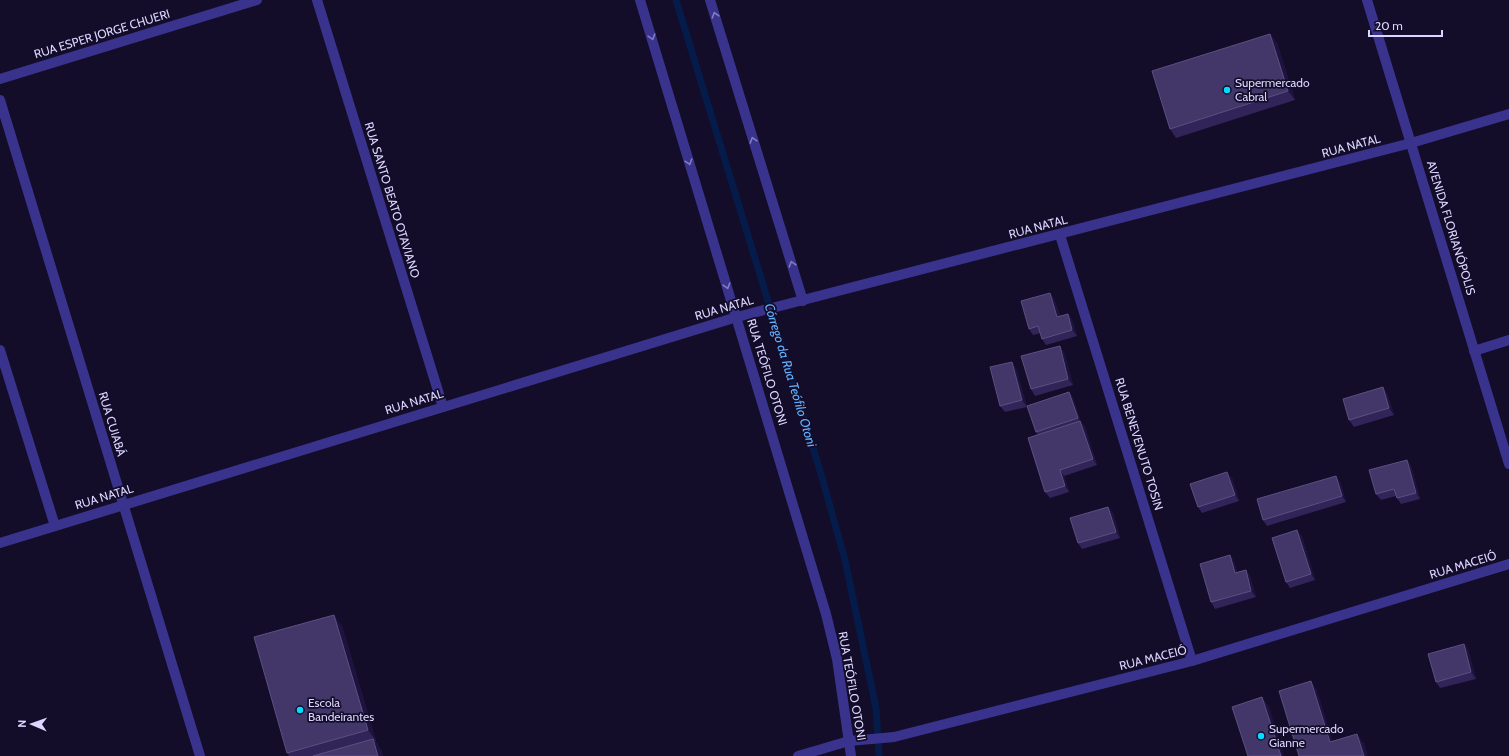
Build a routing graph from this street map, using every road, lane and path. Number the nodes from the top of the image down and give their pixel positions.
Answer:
1 (258, 0) edge
2 (317, 0) edge
3 (640, 0) edge
4 (710, 0) edge
5 (1367, 0) edge
6 (0, 79) edge
7 (0, 100) edge
8 (1509, 114) edge
9 (1411, 143) junction
10 (1060, 235) junction
11 (803, 301) junction
12 (737, 317) junction
13 (1509, 340) edge
14 (0, 350) edge
15 (1474, 351) junction
16 (443, 407) junction
17 (1509, 464) edge
18 (123, 505) junction
19 (55, 526) junction
20 (1, 540) edge
21 (1509, 564) edge
22 (1192, 661) junction
23 (849, 741) junction
24 (200, 756) edge
25 (798, 756) edge
26 (851, 756) edge

1 - 6 street, RUA ESPER JORGE CHUERI
2 - 16 street, RUA SANTO BEATO OTAVIANO
3 -> 12 street, RUA TEÓFILO OTONI
11 -> 4 street
5 - 9 street, AVENIDA FLORIANÓPOLIS
7 - 18 street, RUA CUIABÁ
8 - 9 street, RUA NATAL
9 - 10 street, RUA NATAL
9 - 15 street, AVENIDA FLORIANÓPOLIS
10 - 11 street, RUA NATAL
10 - 22 street, RUA BENEVENUTO TOSIN
11 - 12 street, RUA NATAL
12 - 16 street, RUA NATAL
12 - 23 street, RUA TEÓFILO OTONI
13 - 15 street
14 - 19 street
15 - 17 street, AVENIDA FLORIANÓPOLIS
16 - 18 street, RUA NATAL
18 - 19 street, RUA NATAL
18 - 24 street, RUA CUIABÁ
19 - 20 street, RUA NATAL
21 - 22 street, RUA MACEIÓ
22 - 23 street, RUA MACEIÓ
23 - 25 street, RUA MACEIÓ
23 - 26 street, RUA TEÓFILO OTONI

